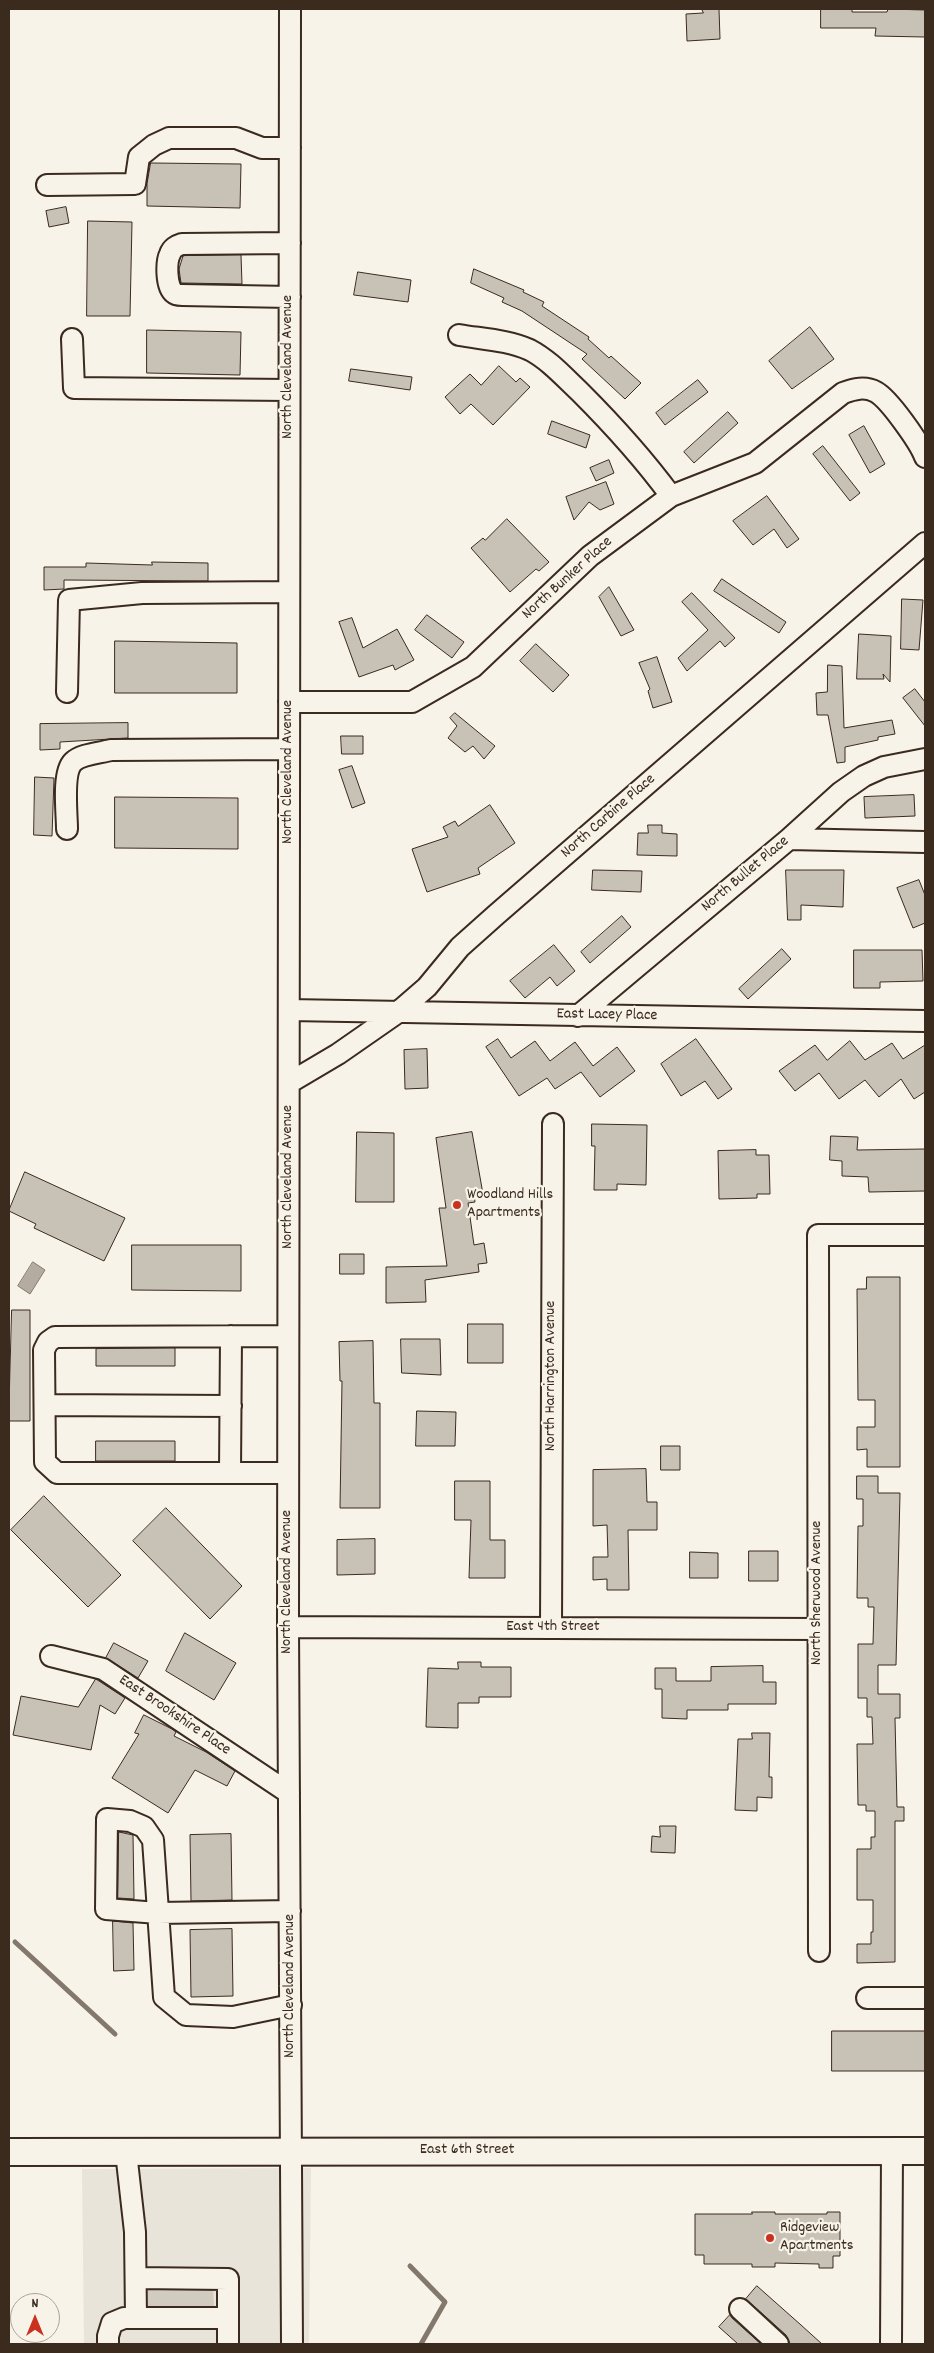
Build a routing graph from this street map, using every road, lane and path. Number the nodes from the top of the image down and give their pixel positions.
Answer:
1 (290, 9) edge
2 (290, 148) junction
3 (47, 185) dead end
4 (290, 243) junction
5 (290, 297) junction
6 (458, 335) dead end
7 (72, 338) dead end
8 (289, 390) junction
9 (925, 457) edge
10 (671, 496) junction
11 (925, 542) edge
12 (289, 592) junction
13 (67, 692) dead end
14 (289, 702) junction
15 (289, 749) junction
16 (925, 759) edge
17 (67, 829) dead end
18 (789, 839) junction
19 (925, 842) edge
20 (289, 1010) junction
21 (397, 1013) junction
22 (578, 1016) junction
23 (925, 1021) edge
24 (289, 1083) junction
25 (553, 1124) dead end
26 (925, 1235) edge
27 (231, 1336) junction
28 (288, 1336) junction
29 (45, 1405) junction
30 (231, 1406) junction
31 (230, 1473) junction
32 (288, 1473) junction
33 (288, 1627) junction
34 (550, 1628) junction
35 (818, 1629) junction
36 (51, 1656) dead end
37 (289, 1793) junction
38 (290, 1911) junction
39 (158, 1913) junction
40 (819, 1951) dead end
41 (867, 1998) dead end
42 (925, 1998) edge
43 (291, 2005) junction
44 (892, 2151) junction
45 (925, 2151) edge
46 (9, 2152) edge
47 (126, 2152) junction
48 (291, 2152) junction
49 (152, 2297) junction
50 (204, 2299) junction
51 (740, 2309) dead end
52 (108, 2344) edge
53 (228, 2344) edge
54 (292, 2344) edge
55 (778, 2344) edge
56 (891, 2344) edge

1 - 2 street, North Cleveland Avenue
2 - 3 street
2 - 4 street, North Cleveland Avenue
4 - 5 street, North Cleveland Avenue
4 - 5 street
5 - 8 street, North Cleveland Avenue
6 - 10 street
7 - 8 street
8 - 12 street, North Cleveland Avenue
9 - 10 street, North Bunker Place
10 - 14 street, North Bunker Place
11 - 21 street, North Carbine Place
12 - 13 street
12 - 14 street, North Cleveland Avenue
14 - 15 street, North Cleveland Avenue
15 - 17 street
15 - 20 street, North Cleveland Avenue
16 - 18 street, North Bullet Place
18 - 19 street
18 - 22 street, North Bullet Place
20 - 21 street, East Lacey Place
20 - 24 street, North Cleveland Avenue
21 - 22 street, East Lacey Place
21 - 24 street, North Carbine Place
22 - 23 street, East Lacey Place
24 - 28 street, North Cleveland Avenue
25 - 34 street, North Harrington Avenue
26 - 35 street, North Sherwood Avenue
27 - 28 street
27 - 29 street
27 - 30 street
28 - 32 street, North Cleveland Avenue
29 - 30 street
29 - 31 street
30 - 31 street
31 - 32 street
32 - 33 street, North Cleveland Avenue
33 - 34 street, East 4th Street
33 - 37 street, North Cleveland Avenue
34 - 35 street, East 4th Street
35 - 40 street, North Sherwood Avenue
36 - 37 street, East Brookshire Place
37 - 38 street, North Cleveland Avenue
38 - 39 street
38 - 43 street, North Cleveland Avenue
39 - 39 street
39 - 43 street
41 - 42 street
43 - 48 street, North Cleveland Avenue
44 - 45 main road, East 6th Street
44 - 48 main road, East 6th Street
44 - 56 street
46 - 47 main road, East 6th Street
47 - 48 main road, East 6th Street
47 - 49 street
48 - 54 street, North Cleveland Avenue
49 - 50 street
49 - 50 street
49 - 52 street
50 - 53 street
51 - 55 street

